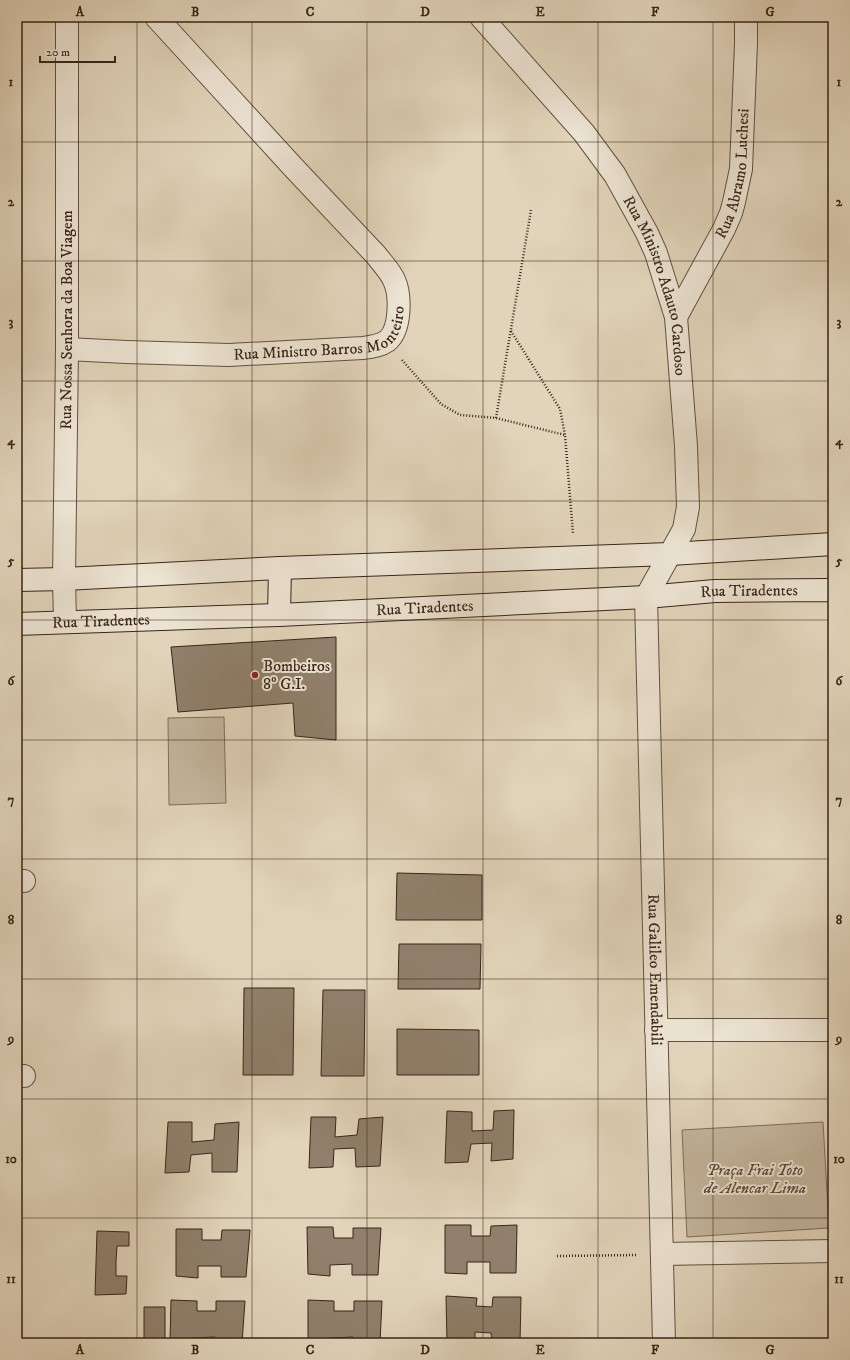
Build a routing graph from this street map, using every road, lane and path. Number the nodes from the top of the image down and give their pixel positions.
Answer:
1 (67, 17) edge
2 (156, 17) edge
3 (481, 17) edge
4 (746, 17) edge
5 (531, 210) dead end
6 (676, 318) junction
7 (511, 330) junction
8 (386, 342) junction
9 (67, 349) junction
10 (496, 418) junction
11 (565, 435) junction
12 (833, 544) edge
13 (670, 554) junction
14 (575, 556) junction
15 (280, 568) junction
16 (64, 579) junction
17 (17, 580) edge
18 (833, 591) edge
19 (646, 597) junction
20 (279, 615) junction
21 (65, 622) junction
22 (17, 624) edge
23 (656, 1030) junction
24 (833, 1030) edge
25 (833, 1251) edge
26 (662, 1254) junction
27 (557, 1256) dead end
28 (664, 1343) edge

1 - 9 street, Rua Nossa Senhora da Boa Viagem
2 - 8 street, Rua Ministro Barros Monteiro
3 - 6 street, Rua Ministro Adauto Cardoso
4 - 6 street, Rua Abramo Luchesi
5 - 7 path
6 - 13 street, Rua Ministro Adauto Cardoso
7 - 10 path
7 - 11 path
8 - 9 street, Rua Ministro Barros Monteiro
8 - 10 path
9 - 16 street, Rua Nossa Senhora da Boa Viagem
10 - 11 path
11 - 14 path
12 - 13 street
13 - 14 street
13 - 19 street, Rua Ministro Adauto Cardoso
14 - 15 street
15 - 16 street
15 - 20 street
16 - 17 street
16 - 21 street, Rua Nossa Senhora da Boa Viagem
18 - 19 street, Rua Tiradentes
19 - 20 street, Rua Tiradentes
19 - 23 street, Rua Galileo Emendabili
20 - 21 street, Rua Tiradentes
21 - 22 street, Rua Tiradentes
23 - 24 street
23 - 26 street, Rua Galileo Emendabili
25 - 26 street
26 - 27 path
26 - 28 street, Rua Galileo Emendabili

